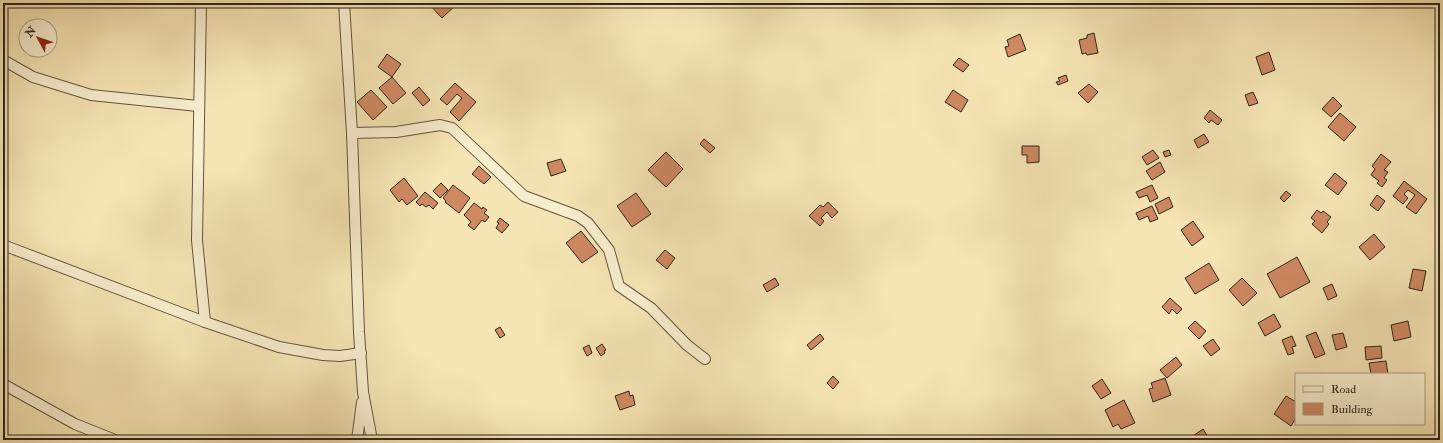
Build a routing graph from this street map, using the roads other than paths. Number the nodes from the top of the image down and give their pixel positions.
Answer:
1 (201, 3) edge
2 (344, 3) edge
3 (3, 60) edge
4 (198, 106) junction
5 (352, 133) junction
6 (3, 245) edge
7 (205, 322) junction
8 (361, 353) junction
9 (705, 359) dead end
10 (3, 384) edge
11 (363, 392) junction
12 (115, 440) edge
13 (357, 440) edge
14 (372, 440) edge

1 - 4 street
2 - 5 street
3 - 4 street
4 - 7 street
5 - 8 street
5 - 9 street
6 - 7 street
7 - 8 street
8 - 11 street
10 - 12 street
11 - 13 street
11 - 14 street

